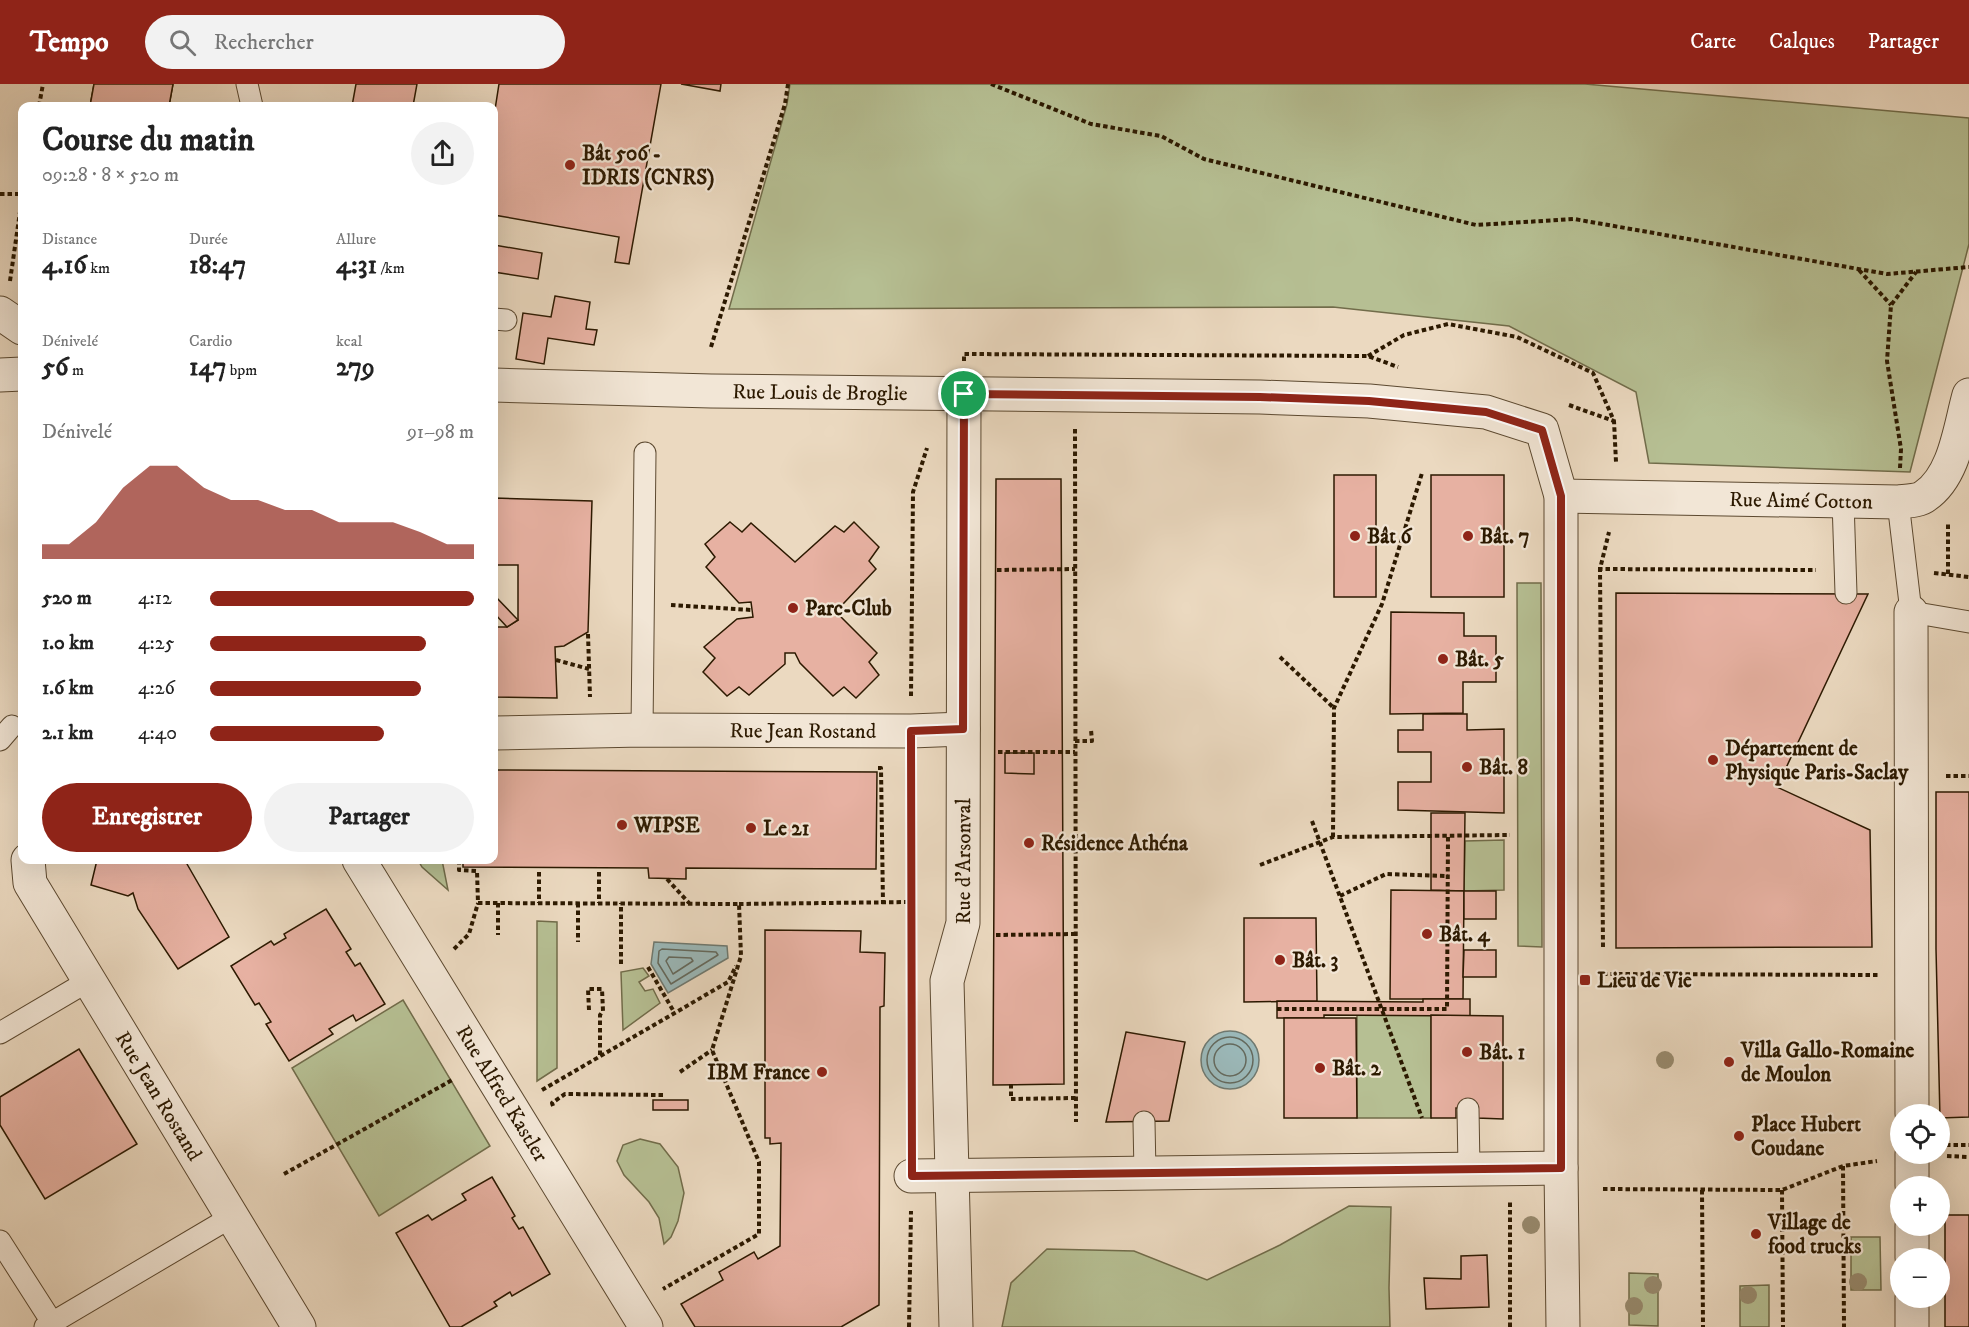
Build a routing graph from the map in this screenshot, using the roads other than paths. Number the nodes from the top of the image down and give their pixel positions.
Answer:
1 (246, 84) edge
2 (251, 102) edge
3 (5, 299) edge
4 (18, 321) edge
5 (18, 374) edge
6 (0, 375) edge
7 (498, 385) edge
8 (964, 394) junction
9 (1969, 395) edge
10 (645, 453) dead end
11 (1561, 496) junction
12 (1843, 501) junction
13 (1898, 502) junction
14 (1846, 593) dead end
15 (1911, 612) junction
16 (1969, 622) edge
17 (963, 729) junction
18 (642, 730) junction
19 (498, 733) edge
20 (28, 864) edge
21 (361, 864) edge
22 (90, 980) junction
23 (0, 1033) edge
24 (1912, 1104) edge
25 (1468, 1109) dead end
26 (1144, 1122) dead end
27 (1469, 1168) junction
28 (1561, 1168) junction
29 (1145, 1173) junction
30 (953, 1175) junction
31 (912, 1176) road end
32 (233, 1216) junction
33 (0, 1241) edge
34 (1912, 1308) edge
35 (638, 1313) edge
36 (51, 1326) edge
37 (299, 1327) edge
38 (956, 1327) edge
39 (1563, 1327) edge
40 (1912, 1327) edge

1 - 2 lane
3 - 4 street
5 - 6 street
7 - 8 street, Rue Louis de Broglie
8 - 11 street, Rue Louis de Broglie
8 - 17 street, Rue d'Arsonval
9 - 13 street, Rue Aimé Cotton
10 - 18 lane
11 - 12 street, Rue Aimé Cotton
11 - 28 street
12 - 13 street, Rue Aimé Cotton
12 - 14 lane
13 - 15 lane
15 - 16 lane
15 - 24 street
17 - 18 street, Rue Jean Rostand
17 - 30 street, Rue d'Arsonval
18 - 19 street, Rue Jean Rostand
20 - 22 street, Rue Jean Rostand
21 - 35 street, Rue Alfred Kastler
22 - 23 lane
22 - 32 street, Rue Jean Rostand
25 - 27 lane
26 - 29 lane
27 - 28 street
27 - 29 street
28 - 39 street
29 - 30 street
30 - 31 street
30 - 38 street, Rue d'Arsonval
32 - 36 lane
32 - 37 street, Rue Jean Rostand
33 - 36 lane
34 - 40 street

